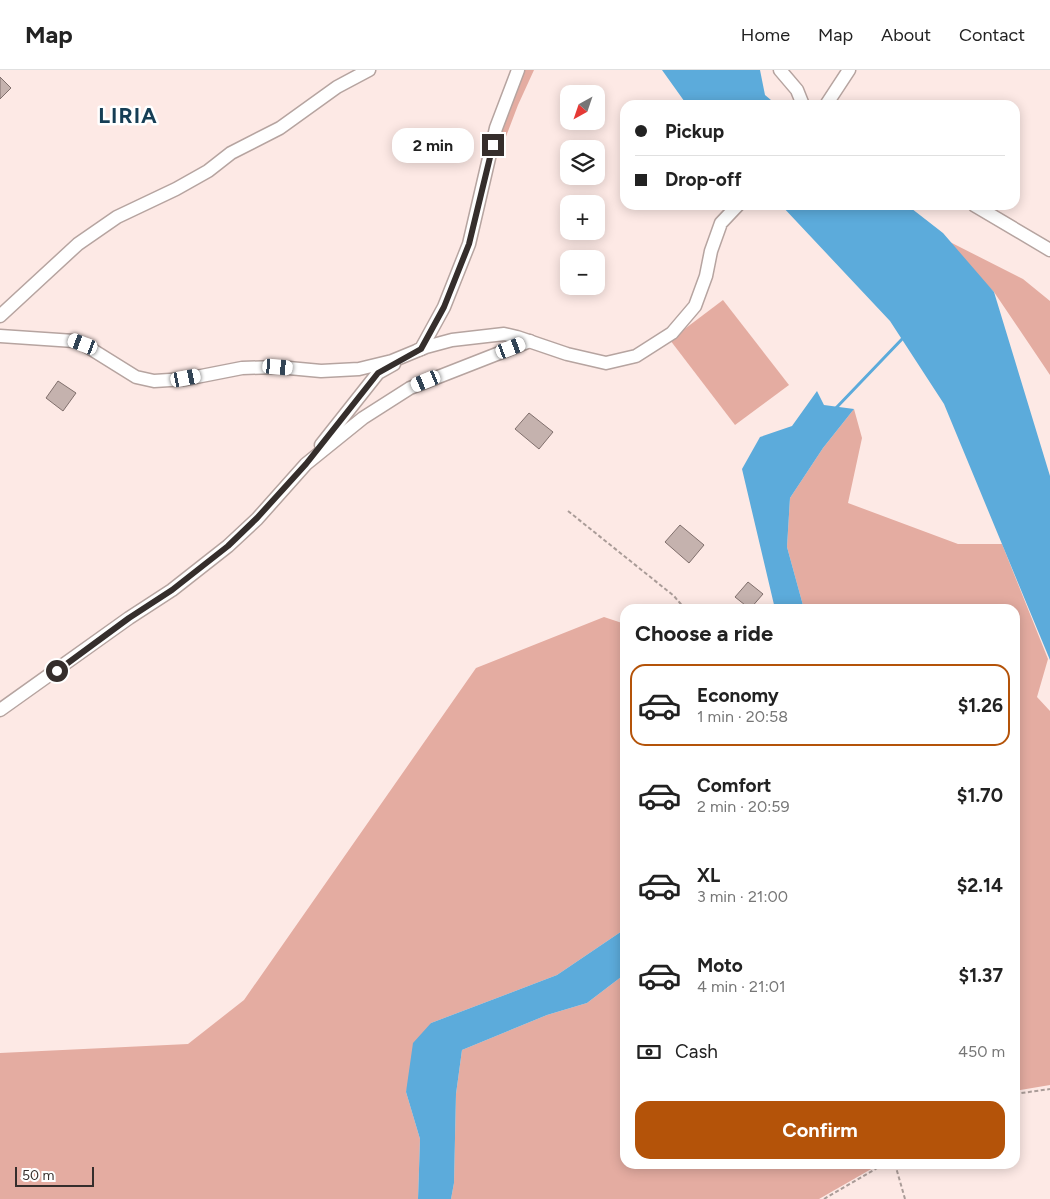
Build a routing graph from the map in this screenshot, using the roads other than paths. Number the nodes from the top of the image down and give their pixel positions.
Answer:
1 (369, 70) edge
2 (518, 70) edge
3 (780, 70) edge
4 (849, 70) edge
5 (801, 100) edge
6 (829, 100) edge
7 (733, 210) edge
8 (982, 210) edge
9 (1050, 250) edge
10 (0, 316) edge
11 (0, 336) edge
12 (530, 341) junction
13 (421, 349) junction
14 (306, 464) junction
15 (0, 710) edge

1 - 10 street
2 - 13 street
3 - 5 street
4 - 6 street
7 - 12 street
8 - 9 street
11 - 13 street
12 - 13 street
12 - 14 street
13 - 14 street
14 - 15 street

